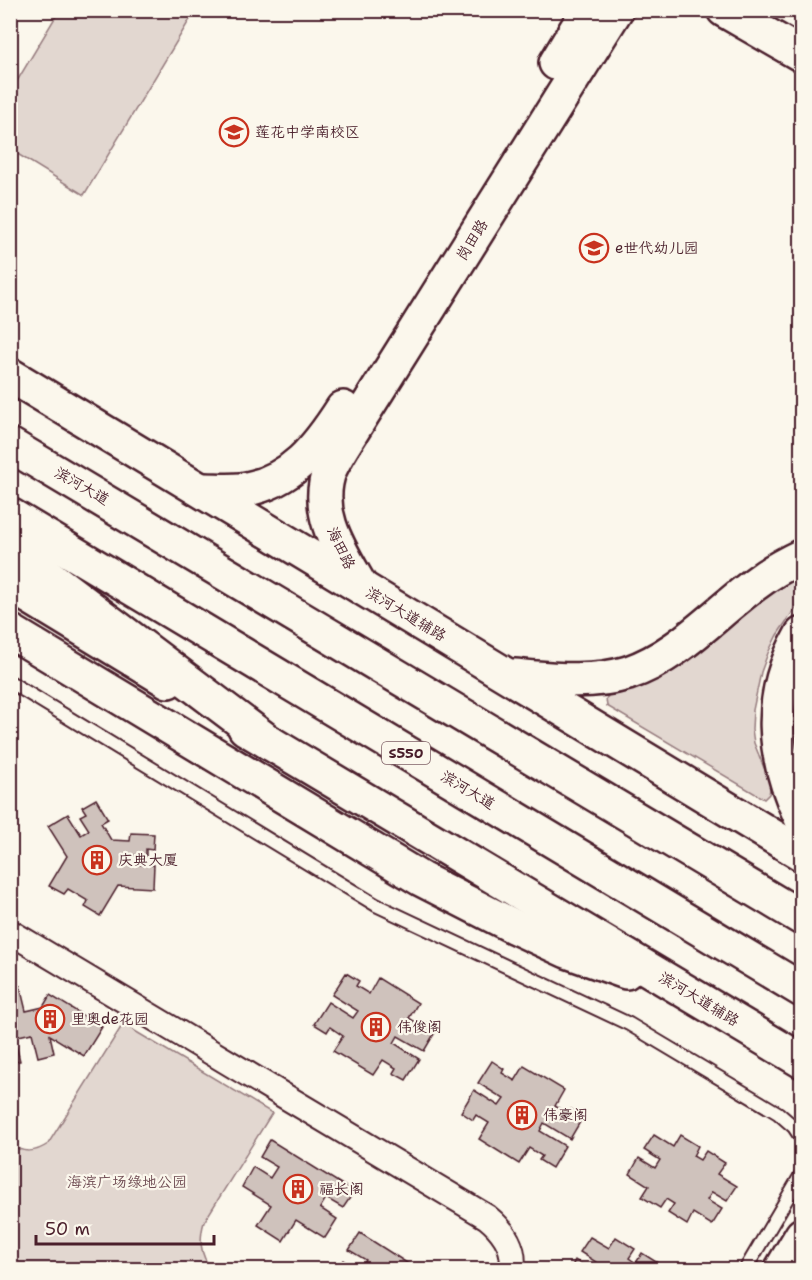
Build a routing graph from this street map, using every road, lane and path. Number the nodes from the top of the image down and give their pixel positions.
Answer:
1 (588, 10) edge
2 (616, 10) edge
3 (724, 10) edge
4 (767, 10) edge
5 (801, 29) edge
6 (801, 56) edge
7 (10, 375) edge
8 (10, 444) edge
9 (315, 467) junction
10 (203, 490) junction
11 (10, 515) edge
12 (10, 547) edge
13 (801, 556) edge
14 (10, 585) edge
15 (361, 587) junction
16 (10, 631) edge
17 (801, 634) edge
18 (506, 675) junction
19 (10, 682) edge
20 (270, 743) junction
21 (801, 820) edge
22 (801, 854) edge
23 (801, 918) edge
24 (10, 932) edge
25 (674, 984) junction
26 (801, 990) edge
27 (749, 1029) junction
28 (801, 1060) edge
29 (801, 1080) edge
30 (801, 1139) edge
31 (801, 1173) edge
32 (801, 1235) edge
33 (513, 1269) edge
34 (745, 1269) edge
35 (781, 1269) edge

1 - 9 main road, 岗田路
2 - 9 main road, 岗田路
3 - 6 main road
4 - 5 main road
7 - 10 main road, 滨河大道辅路
8 - 23 main road, 滨河大道
9 - 10 main road
9 - 15 main road, 海田路
10 - 15 main road, 滨河大道辅路
11 - 26 main road, 滨河大道 / S550
12 - 20 main road
13 - 18 main road
14 - 20 main road, 滨河大道辅路
15 - 18 main road, 滨河大道辅路
16 - 25 main road
17 - 21 main road
18 - 22 main road, 滨河大道辅路
19 - 30 lane
20 - 25 main road, 滨河大道辅路
24 - 33 street
25 - 27 main road, 滨河大道辅路
27 - 28 main road, 滨河大道辅路
27 - 29 main road
31 - 34 lane
32 - 35 main road

